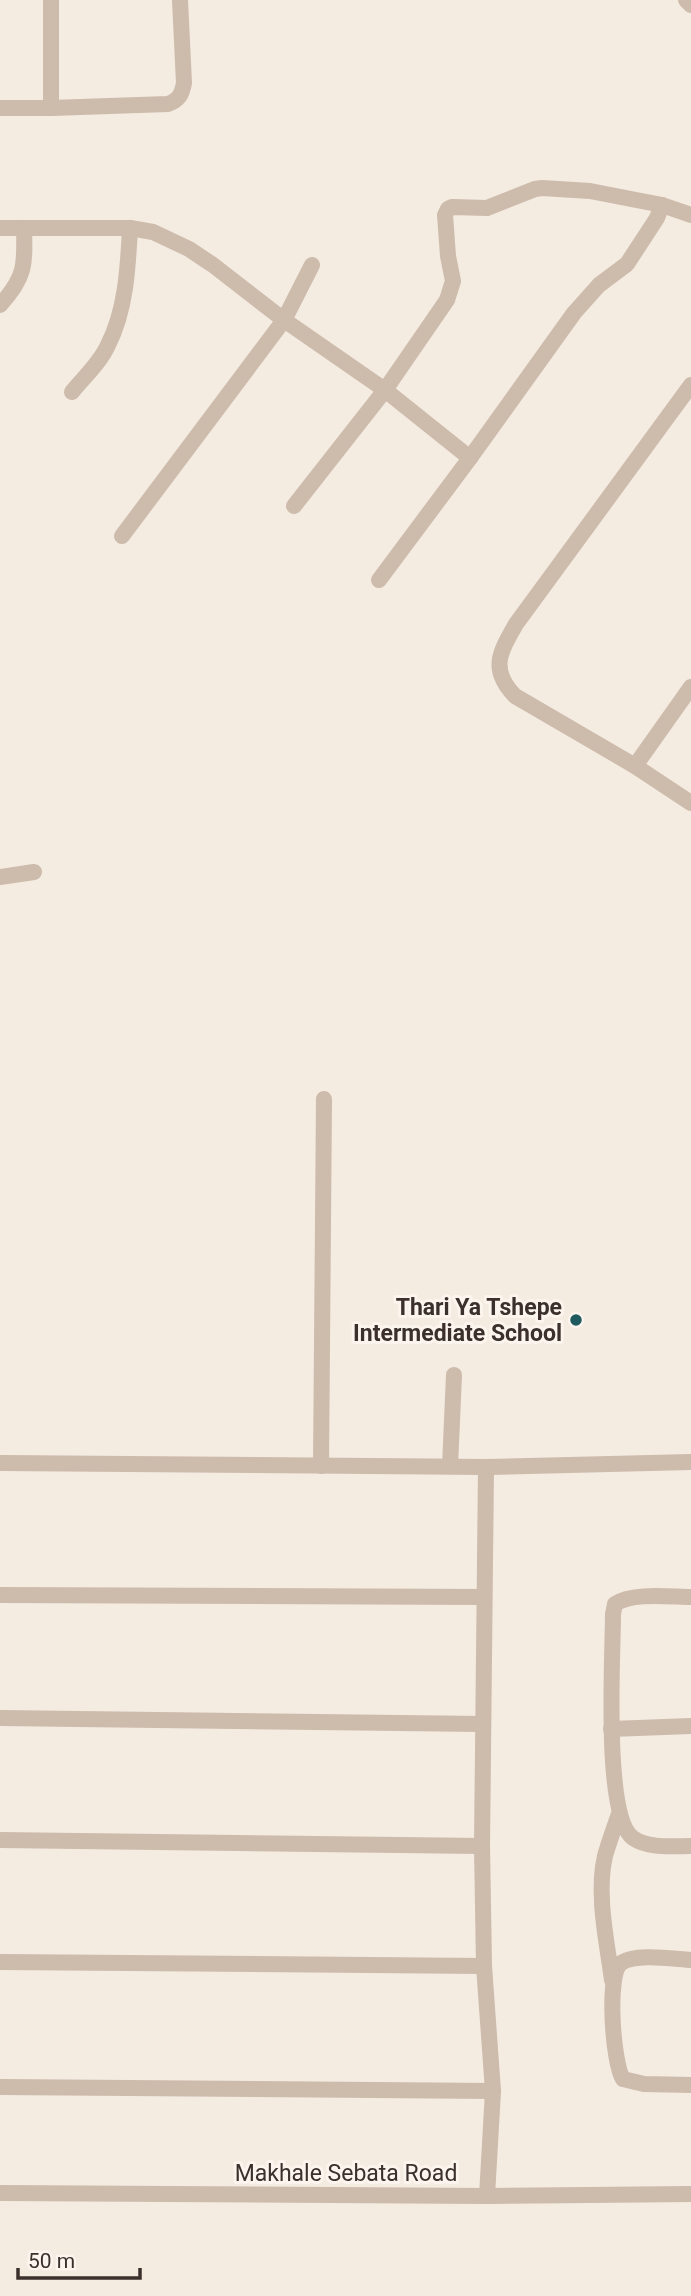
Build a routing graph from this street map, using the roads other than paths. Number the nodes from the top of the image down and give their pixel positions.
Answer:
1 (51, 0) edge
2 (180, 0) edge
3 (686, 0) edge
4 (691, 5) edge
5 (0, 108) edge
6 (51, 108) junction
7 (662, 205) junction
8 (691, 215) edge
9 (0, 228) edge
10 (24, 228) junction
11 (131, 228) junction
12 (312, 265) dead end
13 (0, 305) edge
14 (284, 320) junction
15 (691, 385) edge
16 (385, 390) junction
17 (72, 392) dead end
18 (470, 458) junction
19 (294, 506) dead end
20 (122, 536) dead end
21 (379, 580) dead end
22 (691, 687) edge
23 (635, 766) junction
24 (691, 803) edge
25 (34, 872) dead end
26 (0, 877) edge
27 (324, 1100) dead end
28 (454, 1375) dead end
29 (691, 1462) edge
30 (0, 1463) edge
31 (321, 1466) junction
32 (450, 1466) junction
33 (486, 1467) junction
34 (0, 1595) edge
35 (484, 1597) junction
36 (691, 1598) edge
37 (0, 1718) edge
38 (482, 1724) junction
39 (691, 1726) edge
40 (611, 1729) junction
41 (619, 1814) junction
42 (0, 1840) edge
43 (482, 1846) junction
44 (691, 1846) edge
45 (691, 1960) edge
46 (0, 1962) edge
47 (484, 1966) junction
48 (614, 1990) junction
49 (691, 2085) edge
50 (0, 2087) edge
51 (493, 2091) junction
52 (0, 2193) edge
53 (691, 2194) edge
54 (487, 2196) junction

1 - 6 street
2 - 6 street
3 - 4 street
5 - 6 street
7 - 8 street
7 - 16 street
7 - 18 street
9 - 10 street
10 - 11 street
10 - 13 street
11 - 14 street
11 - 17 street
12 - 14 street
14 - 16 street
14 - 20 street
15 - 23 street
16 - 18 street
16 - 19 street
18 - 21 street
22 - 23 street
23 - 24 street
25 - 26 street
27 - 31 street
28 - 32 street
29 - 33 street
30 - 31 street
31 - 32 street
32 - 33 street
33 - 35 street
34 - 35 street
35 - 38 street
36 - 40 street
37 - 38 street
38 - 43 street
39 - 40 street
40 - 41 street
41 - 44 street
41 - 48 street
42 - 43 street
43 - 47 street
45 - 48 street
46 - 47 street
47 - 51 street
48 - 49 street
50 - 51 street
51 - 54 street
52 - 54 street, Makhale Sebata Road
53 - 54 street, Makhale Sebata Road

